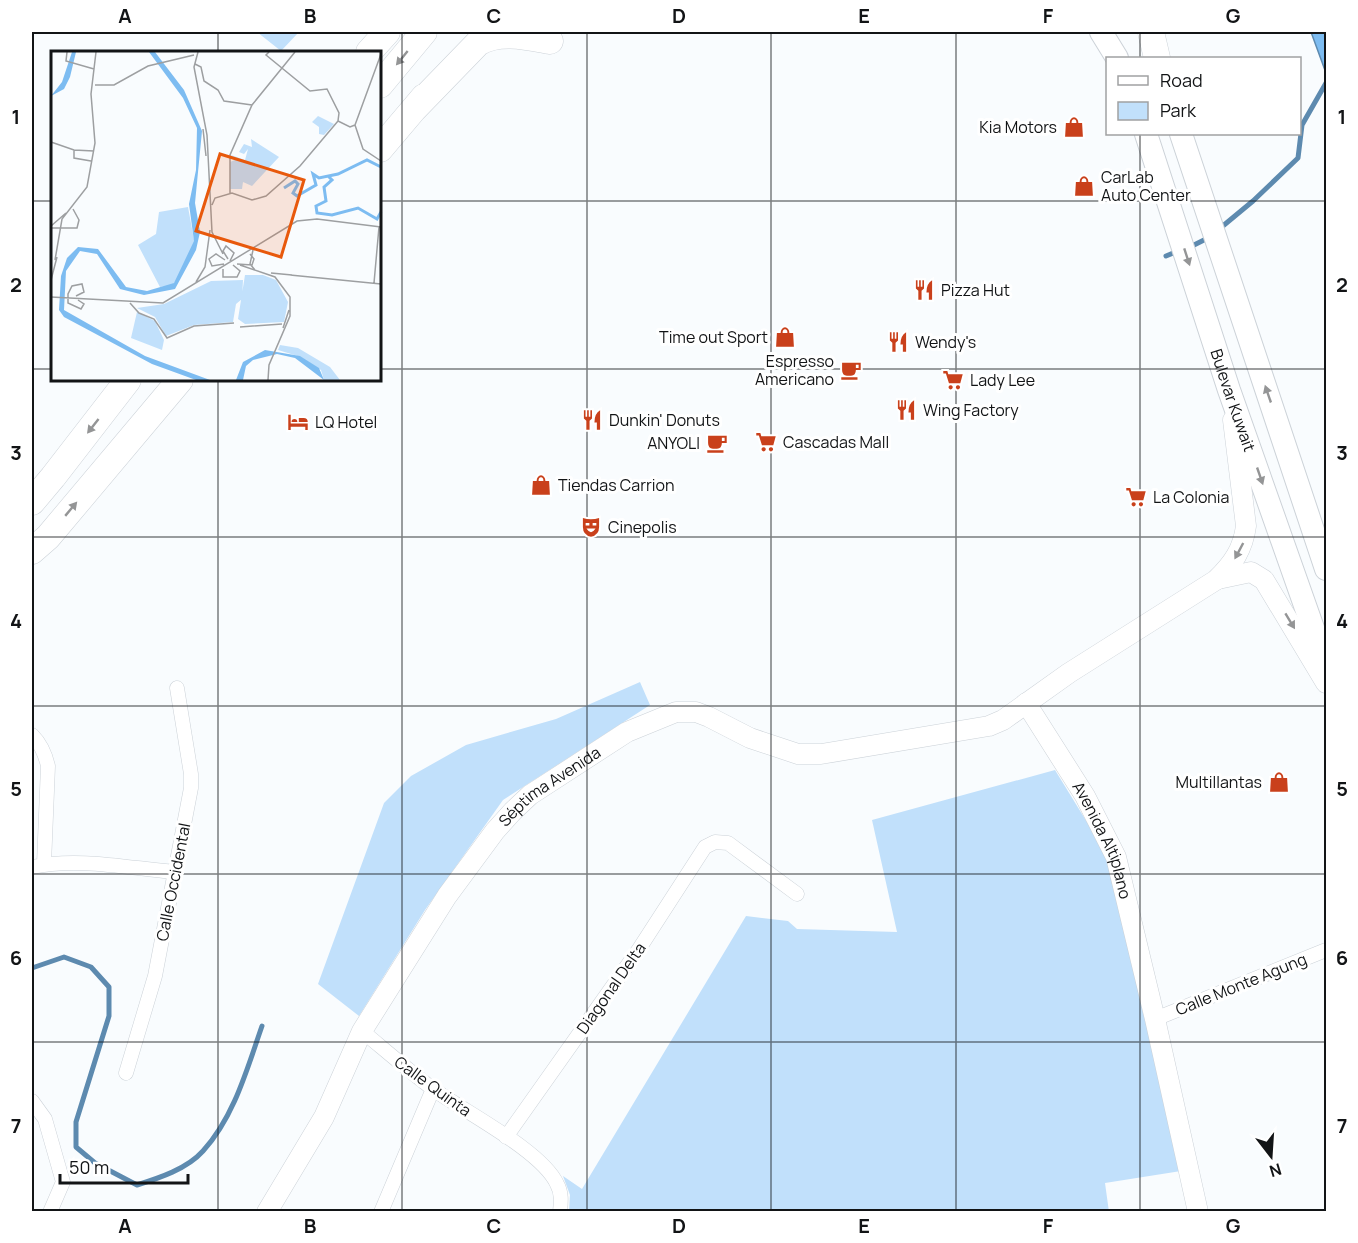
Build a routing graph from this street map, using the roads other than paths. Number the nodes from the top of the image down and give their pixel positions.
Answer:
1 (387, 32) edge
2 (424, 32) edge
3 (478, 32) edge
4 (1101, 32) edge
5 (1137, 32) edge
6 (1151, 32) edge
7 (550, 41) dead end
8 (370, 51) edge
9 (1116, 57) edge
10 (1151, 57) edge
11 (1157, 57) edge
12 (381, 84) edge
13 (414, 109) junction
14 (1146, 135) edge
15 (1181, 135) edge
16 (381, 148) edge
17 (127, 381) edge
18 (179, 381) edge
19 (1229, 390) junction
20 (32, 502) edge
21 (32, 551) edge
22 (1326, 569) edge
23 (1216, 580) junction
24 (1326, 665) edge
25 (1326, 683) edge
26 (177, 688) dead end
27 (1026, 703) junction
28 (32, 735) edge
29 (38, 866) edge
30 (174, 872) junction
31 (797, 894) dead end
32 (1325, 950) edge
33 (1326, 965) edge
34 (1155, 1019) junction
35 (362, 1031) junction
36 (126, 1073) dead end
37 (433, 1089) junction
38 (32, 1101) edge
39 (506, 1137) junction
40 (50, 1212) edge
41 (267, 1212) edge
42 (381, 1212) edge
43 (560, 1212) edge
44 (1197, 1212) edge

1 - 8 highway
2 -> 12 highway
3 - 13 highway
4 - 9 main road
5 - 10 main road
6 - 11 highway
7 - 13 highway
13 - 16 highway
14 -> 19 main road, Bulevar Kuwait
22 -> 15 main road, Bulevar Kuwait
17 -> 20 highway
21 -> 18 highway
19 -> 23 street
19 -> 24 main road, Bulevar Kuwait
23 -> 25 street
23 - 27 street
26 - 30 street, Calle Occidental
27 - 34 street, Avenida Altiplano
27 - 35 street, Séptima Avenida
28 - 29 street
29 - 30 street
30 - 36 street, Calle Occidental
31 - 39 street, Diagonal Delta
32 - 33 street
32 - 34 street, Calle Monte Agung
34 - 44 street, Avenida Altiplano
35 - 37 street, Calle Quinta
35 - 41 street, Séptima Avenida
37 - 39 street, Calle Quinta
37 - 42 street
38 - 40 street
39 - 43 street

